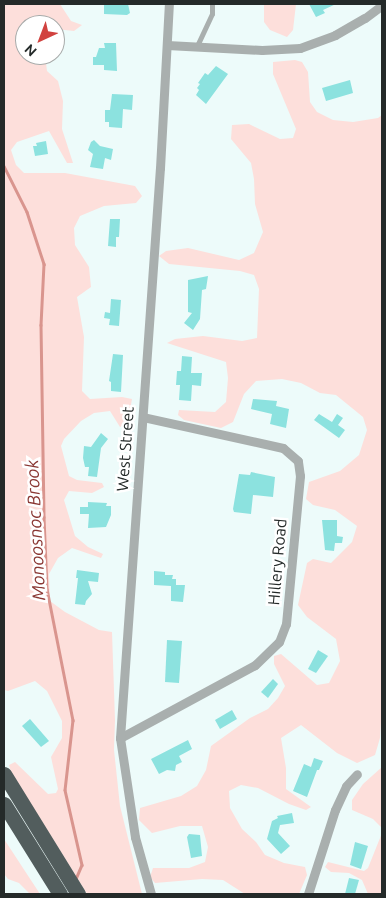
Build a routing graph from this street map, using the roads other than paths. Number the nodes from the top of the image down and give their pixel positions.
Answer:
1 (169, 4) edge
2 (212, 4) edge
3 (382, 5) edge
4 (167, 45) junction
5 (197, 46) junction
6 (143, 417) junction
7 (120, 738) junction
8 (4, 774) edge
9 (357, 774) dead end
10 (4, 804) edge
11 (68, 893) edge
12 (151, 894) edge
13 (308, 894) edge

1 - 4 street, West Street
2 - 5 lane
3 - 5 street
4 - 5 street
4 - 6 street, West Street
6 - 7 street, West Street
6 - 7 street, Hillery Road
7 - 12 street, West Street
8 - 11 highway
9 - 13 street
10 - 11 highway

